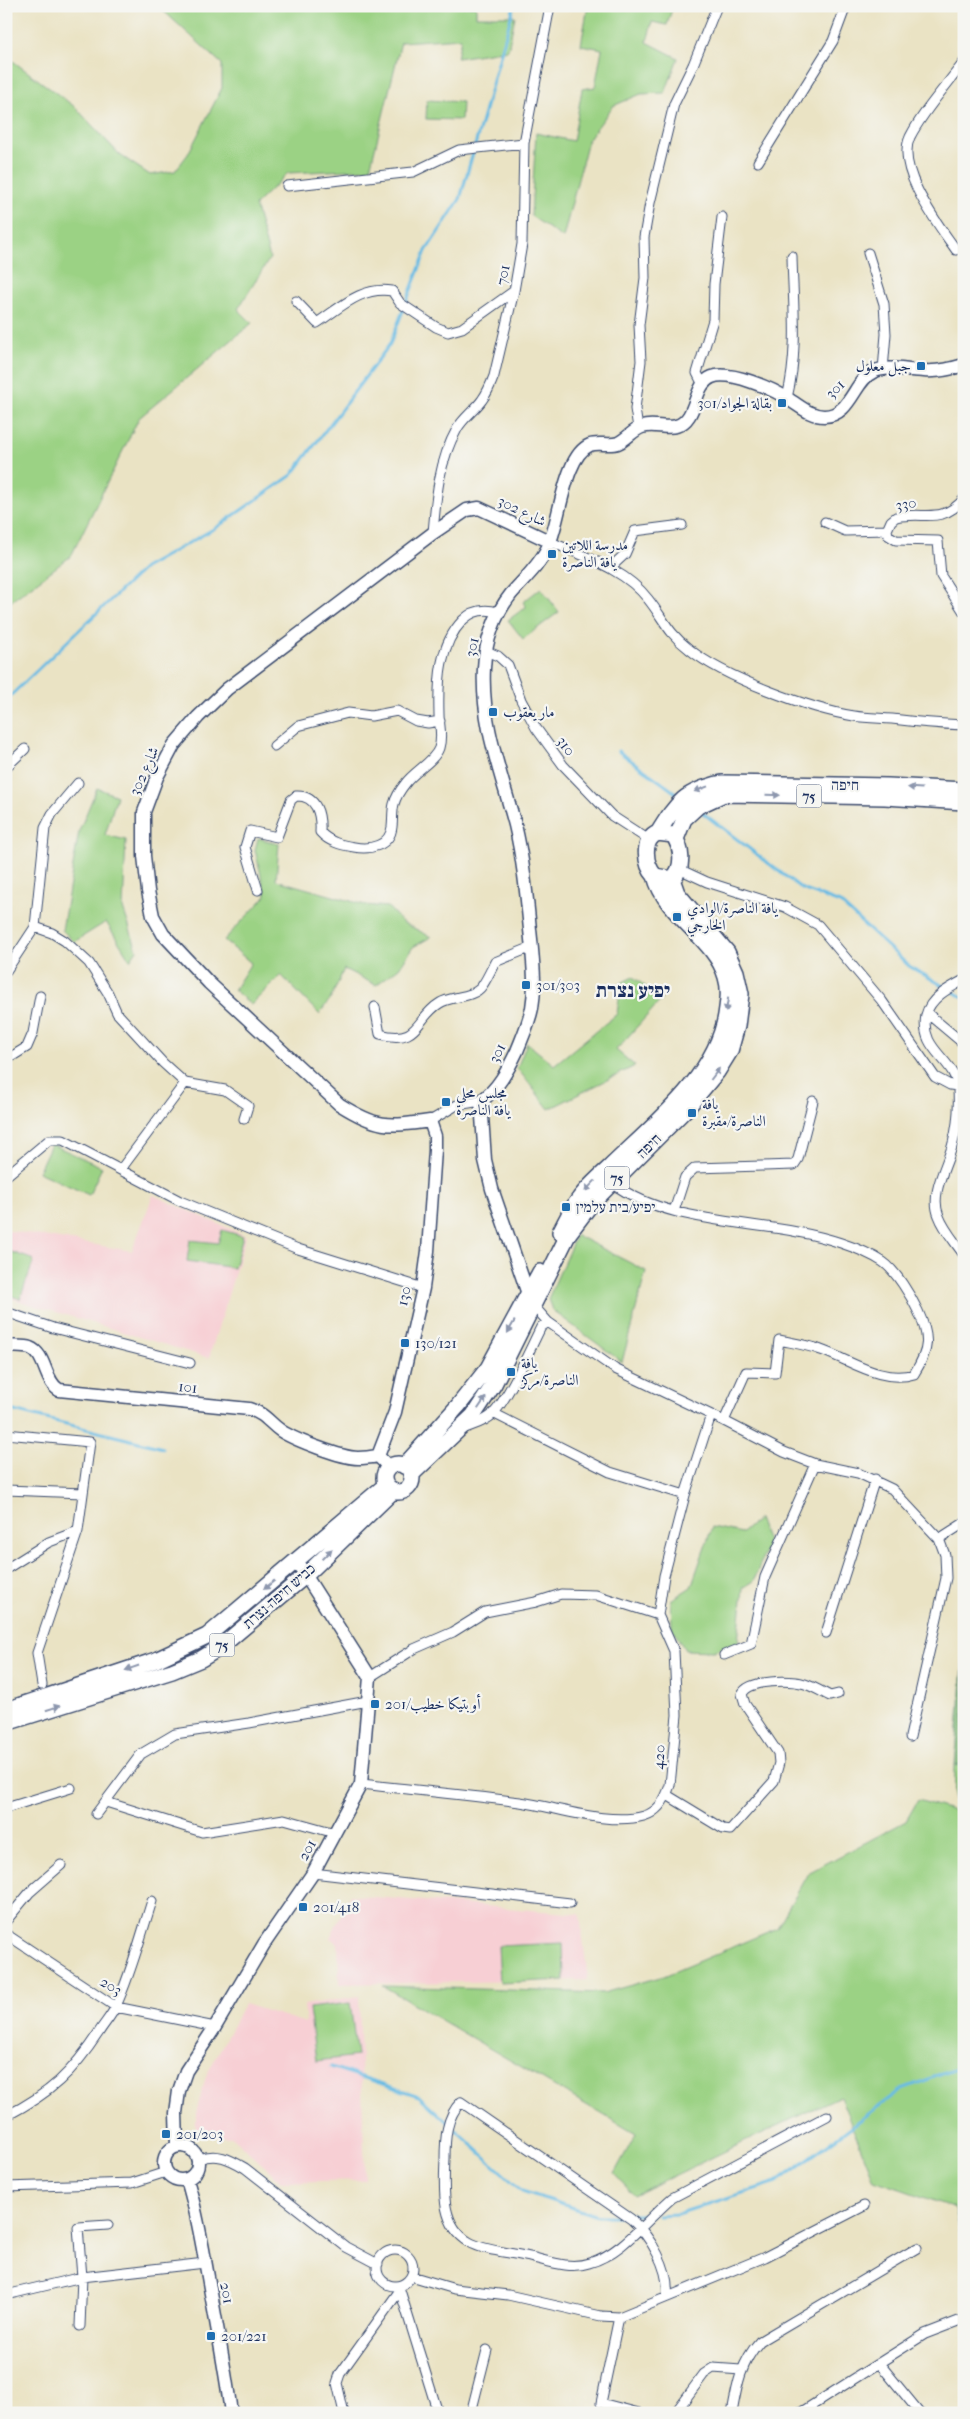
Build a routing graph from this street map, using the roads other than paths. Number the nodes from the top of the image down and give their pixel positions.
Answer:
1 (550, 6) edge
2 (717, 6) edge
3 (846, 6) edge
4 (964, 62) edge
5 (524, 143) junction
6 (758, 162) dead end
7 (287, 186) dead end
8 (722, 217) dead end
9 (956, 250) dead end
10 (868, 253) dead end
11 (792, 256) dead end
12 (514, 292) junction
13 (296, 302) dead end
14 (964, 365) edge
15 (882, 370) junction
16 (703, 385) junction
17 (786, 398) junction
18 (638, 428) junction
19 (964, 499) edge
20 (825, 522) dead end
21 (682, 525) dead end
22 (887, 530) junction
23 (433, 533) junction
24 (551, 542) junction
25 (610, 568) junction
26 (498, 612) junction
27 (964, 612) edge
28 (486, 651) junction
29 (440, 721) junction
30 (963, 724) edge
31 (274, 746) dead end
32 (26, 749) dead end
33 (6, 767) edge
34 (78, 783) dead end
35 (964, 790) edge
36 (964, 802) edge
37 (653, 837) junction
38 (676, 839) junction
39 (675, 874) junction
40 (655, 876) junction
41 (258, 890) dead end
42 (35, 927) junction
43 (532, 947) junction
44 (6, 971) edge
45 (964, 980) edge
46 (40, 996) dead end
47 (375, 1007) dead end
48 (927, 1013) junction
49 (964, 1044) edge
50 (6, 1060) edge
51 (185, 1083) junction
52 (958, 1086) junction
53 (813, 1101) dead end
54 (481, 1102) junction
55 (244, 1120) dead end
56 (430, 1121) junction
57 (122, 1169) junction
58 (6, 1176) edge
59 (612, 1183) junction
60 (674, 1212) junction
61 (964, 1255) edge
62 (423, 1288) junction
63 (531, 1301) junction
64 (6, 1312) edge
65 (548, 1322) junction
66 (6, 1346) edge
67 (190, 1363) dead end
68 (493, 1413) junction
69 (711, 1415) junction
70 (724, 1420) junction
71 (456, 1432) junction
72 (6, 1434) edge
73 (378, 1456) junction
74 (815, 1464) junction
75 (402, 1470) junction
76 (874, 1479) junction
77 (390, 1488) junction
78 (6, 1490) edge
79 (83, 1493) junction
80 (685, 1495) junction
81 (964, 1524) edge
82 (78, 1531) junction
83 (939, 1539) junction
84 (297, 1562) junction
85 (6, 1569) edge
86 (306, 1575) junction
87 (658, 1615) junction
88 (826, 1633) dead end
89 (724, 1655) dead end
90 (370, 1677) junction
91 (42, 1685) dead end
92 (838, 1694) dead end
93 (368, 1701) junction
94 (6, 1710) edge
95 (6, 1722) edge
96 (910, 1737) dead end
97 (361, 1784) junction
98 (71, 1788) dead end
99 (667, 1795) junction
100 (106, 1802) junction
101 (6, 1808) edge
102 (96, 1814) dead end
103 (335, 1833) junction
104 (61, 1865) dead end
105 (314, 1873) junction
106 (152, 1901) dead end
107 (570, 1903) dead end
108 (6, 1921) edge
109 (6, 1934) edge
110 (116, 2007) junction
111 (215, 2027) junction
112 (6, 2116) edge
113 (827, 2116) dead end
114 (177, 2145) junction
115 (199, 2159) junction
116 (166, 2172) junction
117 (187, 2180) junction
118 (6, 2187) edge
119 (864, 2206) dead end
120 (108, 2225) dead end
121 (642, 2229) junction
122 (917, 2248) dead end
123 (205, 2263) junction
124 (378, 2264) junction
125 (412, 2276) junction
126 (82, 2277) junction
127 (399, 2288) junction
128 (6, 2295) edge
129 (667, 2296) junction
130 (619, 2317) junction
131 (964, 2319) edge
132 (80, 2326) dead end
133 (487, 2350) dead end
134 (879, 2363) junction
135 (741, 2370) junction
136 (230, 2413) edge
137 (344, 2413) edge
138 (438, 2413) edge
139 (471, 2413) edge
140 (639, 2413) edge
141 (675, 2413) edge
142 (732, 2413) edge
143 (800, 2413) edge
144 (920, 2413) edge

1 - 5 street, 701
2 - 18 street
3 - 6 street
4 - 9 street
5 - 7 street
5 - 12 street, 701
8 - 16 street
10 - 15 street
11 - 17 street
12 - 13 street
12 - 23 street, 701
14 - 15 street
15 - 17 street, 301
16 - 17 street, 301
16 - 18 street
18 - 24 street, 301
19 - 22 street, 330
20 - 22 street, 330
21 - 25 street
22 - 27 street
23 - 24 street, شارع 302
23 - 56 street, شارع 302
24 - 25 street
24 - 26 street, 301
25 - 30 street
26 - 28 street, 301
26 - 29 street
28 - 37 street, 310
28 - 43 street, 301
29 - 31 street
29 - 41 street
32 - 33 street
34 - 42 street
35 -> 37 highway, חיפה
38 -> 36 highway, חיפה / 75
37 - 38 highway
37 - 40 highway, 75
38 - 39 highway, 75
39 - 40 highway
39 - 52 street
59 -> 39 highway, חיפה / 75
40 -> 63 highway, חיפה / 75
42 - 44 street
42 - 51 street
43 - 47 street
43 - 54 street, 301
45 - 48 street
46 - 50 street
48 - 49 street
48 - 52 street
51 - 55 street
51 - 57 street
52 - 61 street
53 - 60 street
54 - 56 street
54 - 63 street
56 - 62 street, 130
57 - 58 street
57 - 62 street
59 - 60 street
59 - 63 highway, חיפה / 75
60 - 70 street
62 - 73 street, 130
63 - 65 street
71 -> 63 highway, חיפה / 75
63 -> 75 highway, חיפה / 75
64 - 67 street
65 - 68 street
65 - 69 street
66 - 73 street, 101
68 - 71 street
68 - 80 street
69 - 70 street
69 - 80 street
70 - 74 street
71 - 75 highway, חיפה / 75
72 - 79 street
73 - 75 street
74 - 76 street
74 - 89 street
75 - 77 highway, 75
75 - 77 highway, 75
76 - 83 street
76 - 88 street
77 - 84 highway, כביש חיפה-נצרת / 75
86 -> 77 highway, כביש חיפה-נצרת / 75
78 - 79 street
79 - 82 street
80 - 87 street
81 - 83 street
82 - 85 street
82 - 91 street
83 - 96 street
84 - 86 street
84 -> 94 highway, כביש חיפה-נצרת / 75
86 - 90 street
95 -> 86 highway, כביש חיפה-נצרת / 75
87 - 90 street
87 - 99 street, 420
90 - 93 street, 201
92 - 99 street
93 - 97 street, 201
93 - 100 street
97 - 99 street
97 - 103 street, 201
98 - 101 street
100 - 102 street
100 - 103 street
103 - 105 street, 201
104 - 108 street
105 - 107 street
105 - 111 street, 201
106 - 110 street
109 - 110 street, 203
110 - 111 street, 203
110 - 112 street
111 - 114 street, 201
113 - 121 street
114 - 115 street
114 - 116 street
115 - 117 street
115 - 124 street
116 - 117 street
116 - 118 street
117 - 123 street, 201
119 - 129 street
120 - 126 street
121 - 121 street
121 - 129 street
122 - 135 street
123 - 126 street
123 - 136 street, 201
124 - 125 street
124 - 127 street
125 - 127 street
125 - 130 street
126 - 128 street
126 - 132 street
127 - 137 street
127 - 138 street
129 - 130 street
130 - 140 street
131 - 134 street
133 - 139 street
134 - 143 street
134 - 144 street
135 - 141 street
135 - 142 street

